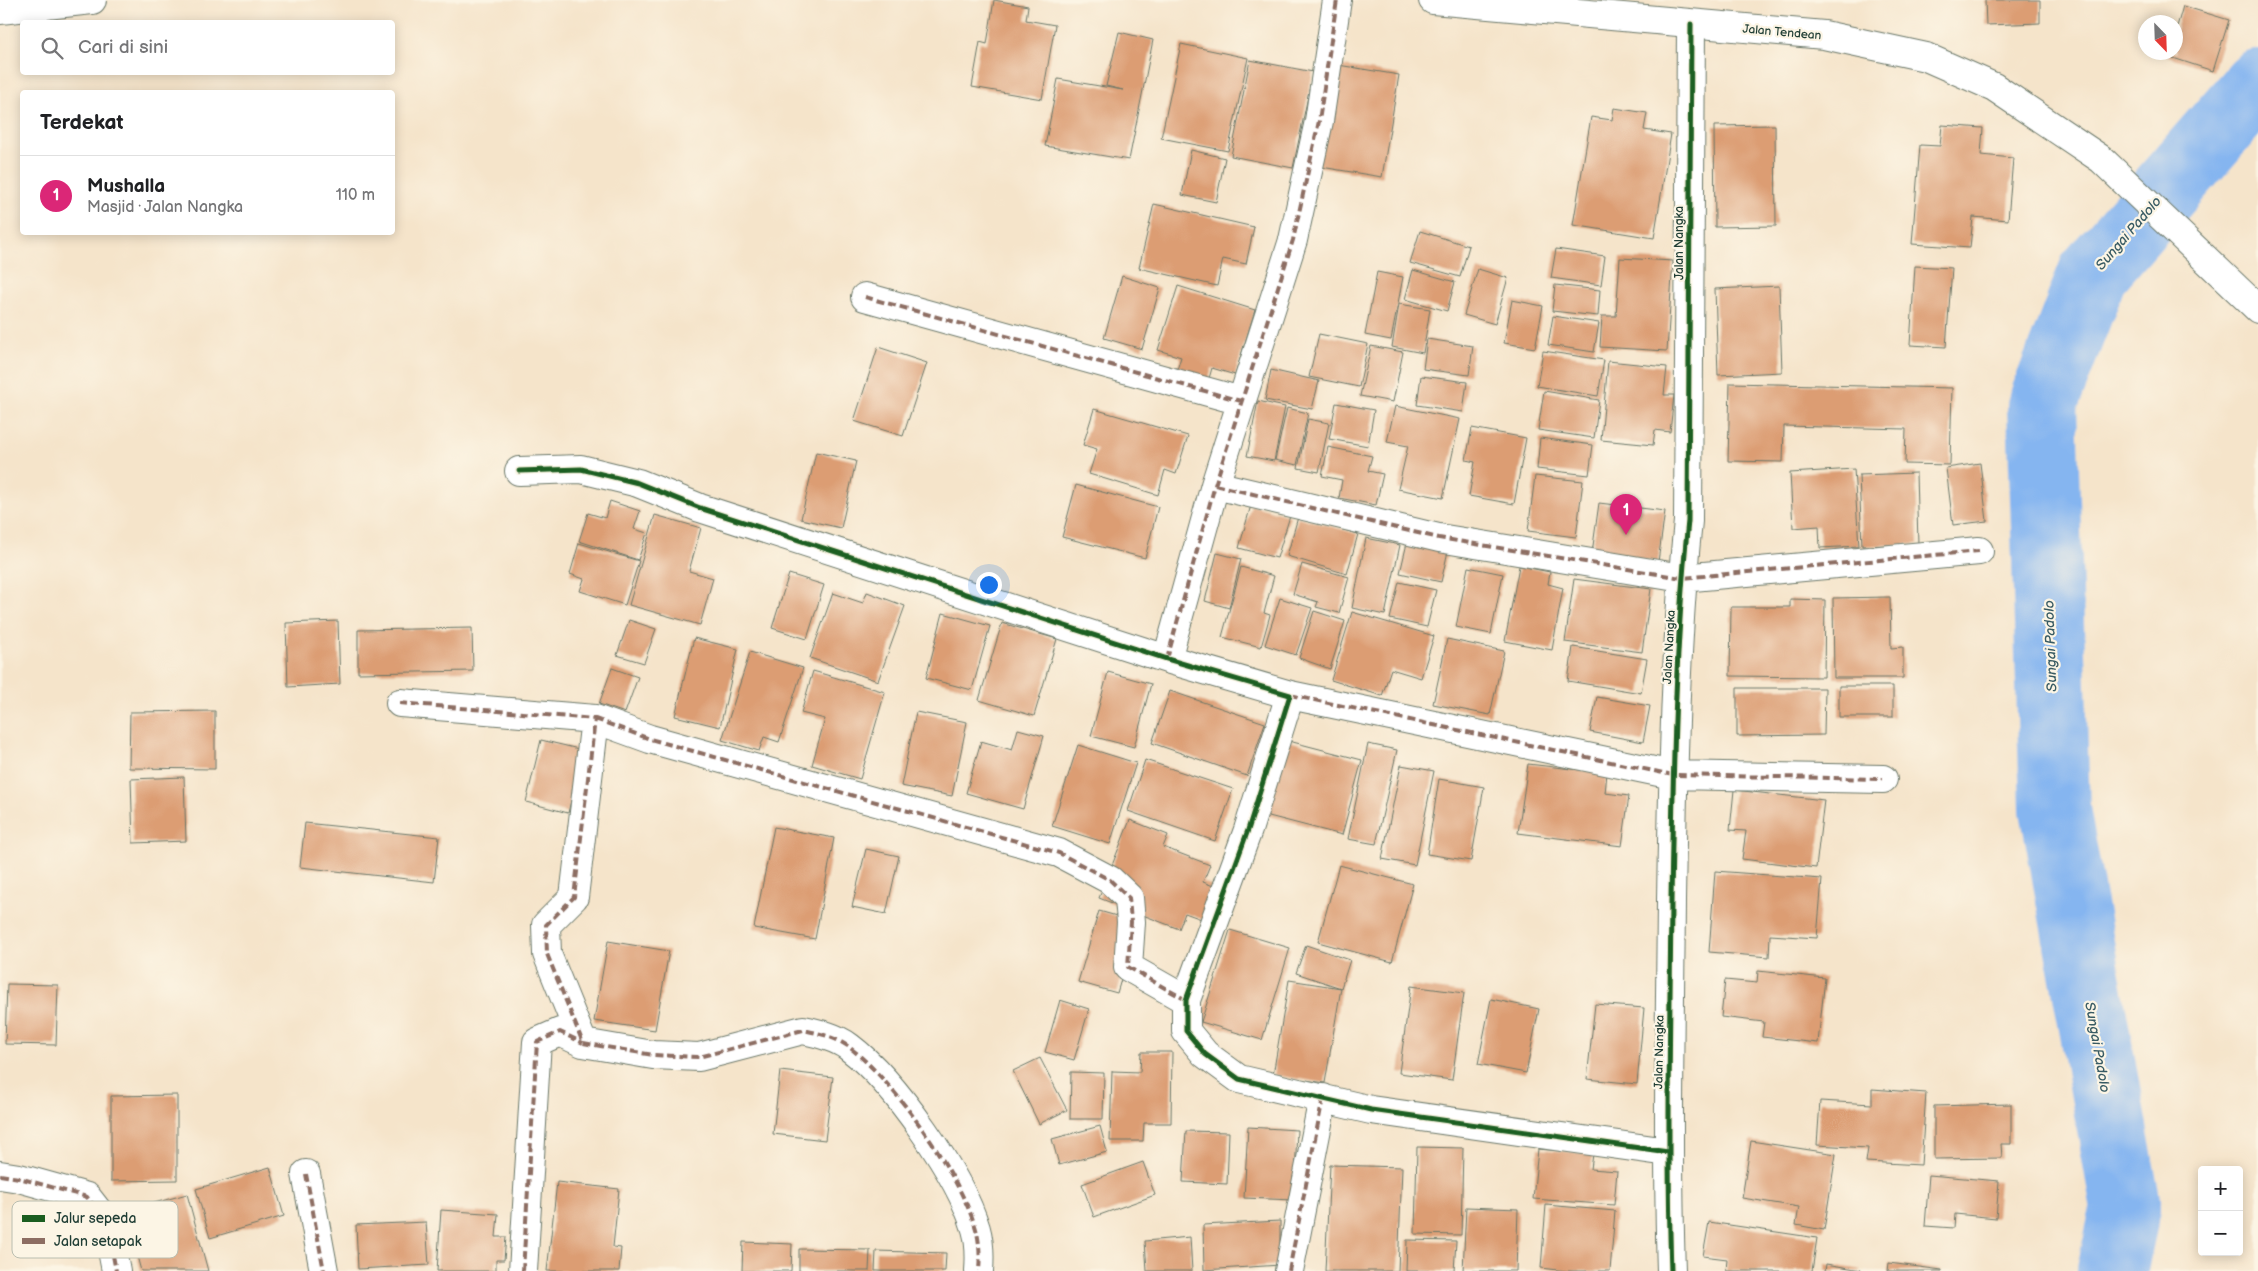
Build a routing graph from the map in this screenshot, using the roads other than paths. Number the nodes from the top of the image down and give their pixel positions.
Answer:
1 (92, 0) edge
2 (1337, 0) edge
3 (1433, 0) edge
4 (0, 10) edge
5 (1691, 24) junction
6 (865, 296) dead end
7 (2258, 309) edge
8 (1241, 401) junction
9 (519, 471) dead end
10 (1214, 485) junction
11 (1979, 551) dead end
12 (1682, 578) junction
13 (1167, 660) junction
14 (1290, 695) junction
15 (400, 703) dead end
16 (595, 719) junction
17 (1673, 774) junction
18 (1883, 779) dead end
19 (1186, 1000) junction
20 (583, 1042) junction
21 (1323, 1098) junction
22 (1668, 1152) junction
23 (306, 1174) dead end
24 (0, 1175) edge
25 (91, 1201) edge
26 (114, 1258) edge
27 (116, 1271) edge
28 (324, 1271) edge
29 (522, 1271) edge
30 (979, 1271) edge
31 (1288, 1271) edge
32 (1672, 1271) edge

1 - 4 street
2 - 8 street
3 - 5 street, Jalan Tendean
5 - 7 street, Jalan Tendean
5 - 12 street, Jalan Nangka
6 - 8 street
8 - 10 street
9 - 13 street
10 - 12 street
10 - 13 street
11 - 12 street
12 - 17 street, Jalan Nangka
13 - 14 street
14 - 17 street
14 - 19 street
15 - 16 street
16 - 19 street
16 - 20 street
17 - 18 street
17 - 22 street, Jalan Nangka
19 - 21 street
20 - 29 street
20 - 30 street
21 - 22 street
21 - 31 street
22 - 32 street, Jalan Nangka
23 - 28 street
24 - 25 street
26 - 27 street

